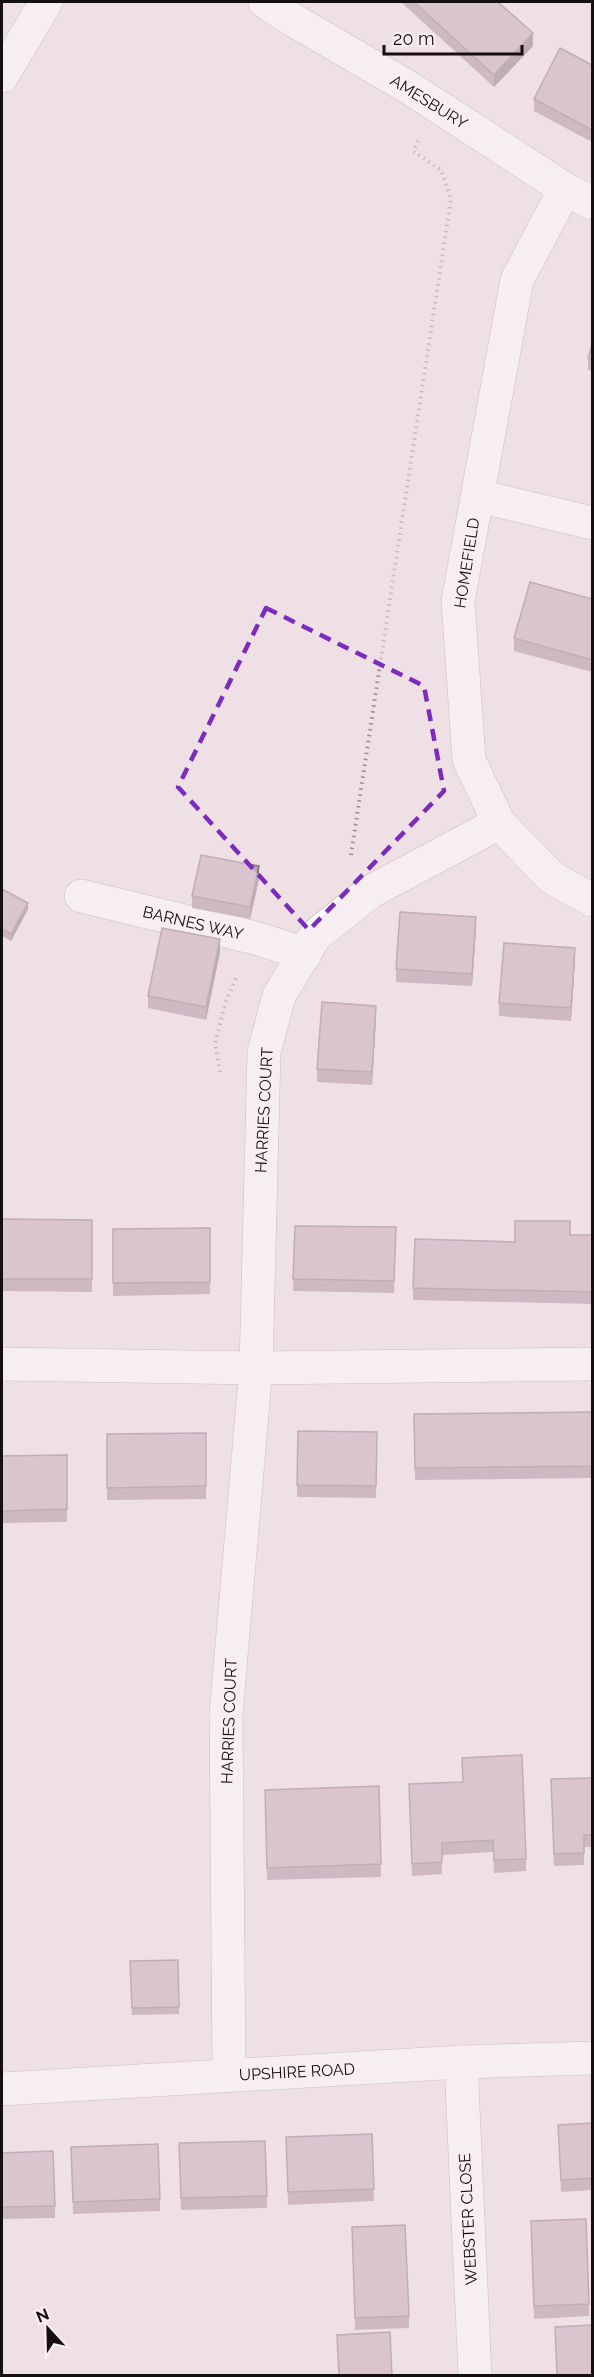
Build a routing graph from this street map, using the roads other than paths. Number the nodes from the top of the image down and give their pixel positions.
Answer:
1 (46, 2) edge
2 (265, 2) edge
3 (2, 76) edge
4 (579, 196) edge
5 (478, 496) junction
6 (592, 523) edge
7 (499, 823) junction
8 (81, 896) dead end
9 (592, 900) edge
10 (305, 954) junction
11 (2, 1364) edge
12 (592, 1364) edge
13 (256, 1368) junction
14 (592, 2058) edge
15 (461, 2062) junction
16 (229, 2075) junction
17 (2, 2089) edge
18 (475, 2376) edge

1 - 3 street
2 - 4 street, AMESBURY
4 - 5 street, HOMEFIELD
5 - 6 street
5 - 7 street, HOMEFIELD
7 - 9 street, HOMEFIELD
7 - 10 street, HARRIES COURT
8 - 10 street, BARNES WAY
10 - 13 street, HARRIES COURT
11 - 13 street
12 - 13 street
13 - 16 street, HARRIES COURT
14 - 15 street, UPSHIRE ROAD
15 - 16 street, UPSHIRE ROAD
15 - 18 street, WEBSTER CLOSE
16 - 17 street, UPSHIRE ROAD

